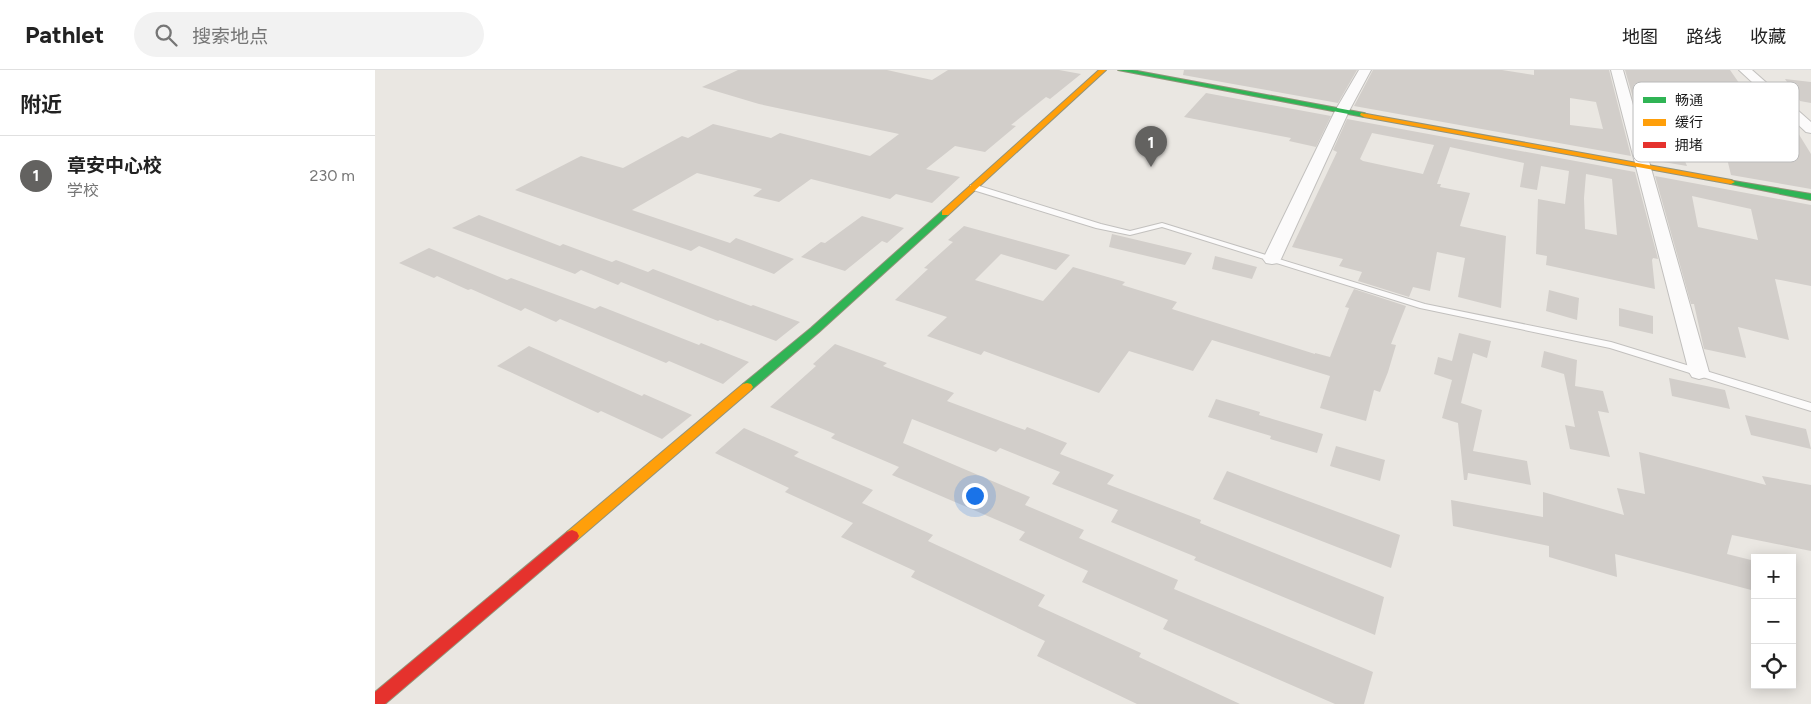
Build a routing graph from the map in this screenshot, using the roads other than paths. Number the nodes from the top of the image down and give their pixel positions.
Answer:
1 (1103, 70) edge
2 (1121, 70) edge
3 (1365, 70) edge
4 (1617, 70) edge
5 (1745, 70) edge
6 (1758, 82) edge
7 (1343, 111) junction
8 (1799, 118) edge
9 (1633, 129) edge
10 (1811, 129) edge
11 (1642, 162) edge
12 (1643, 166) junction
13 (973, 187) junction
14 (1811, 197) edge
15 (1273, 259) junction
16 (1699, 372) junction
17 (1811, 407) edge
18 (375, 702) edge

1 - 13 street
2 - 7 street
3 - 7 street
4 - 9 street
5 - 6 street
7 - 12 street
7 - 15 street
8 - 10 street
11 - 12 street
12 - 14 street
12 - 16 street
13 - 15 lane
13 - 18 street
15 - 16 lane
16 - 17 lane

